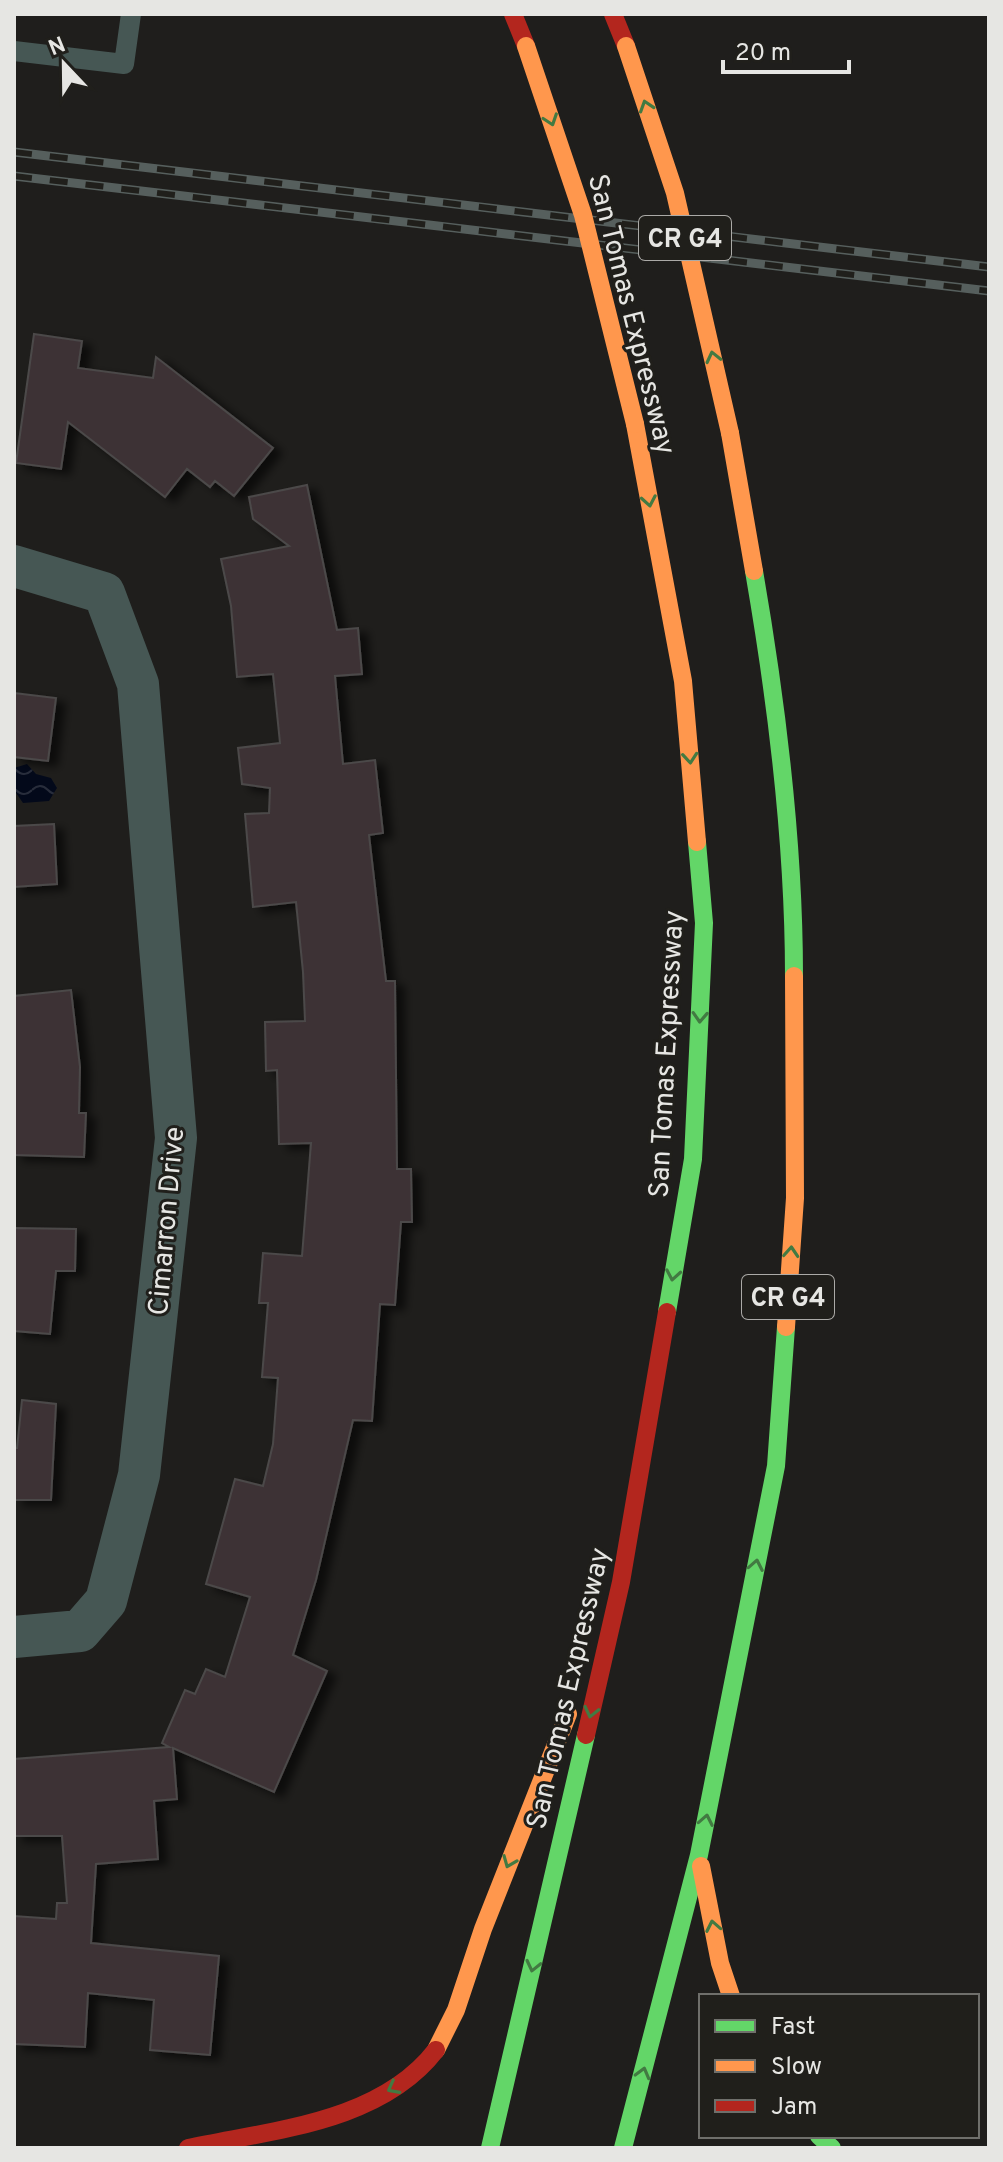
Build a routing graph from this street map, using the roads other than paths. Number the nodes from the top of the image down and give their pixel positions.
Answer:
1 (131, 14) edge
2 (513, 14) edge
3 (613, 14) edge
4 (14, 51) edge
5 (14, 566) edge
6 (621, 1582) junction
7 (14, 1637) edge
8 (699, 1855) junction
9 (730, 1994) edge
10 (188, 2148) edge
11 (490, 2148) edge
12 (623, 2148) edge

1 - 4 lane
2 -> 6 highway, San Tomas Expressway, bridge
8 -> 3 highway, CR G4, bridge
5 - 7 street, Cimarron Drive
6 -> 10 highway
6 -> 11 highway, San Tomas Expressway
9 -> 8 highway
12 -> 8 highway, CR G4

